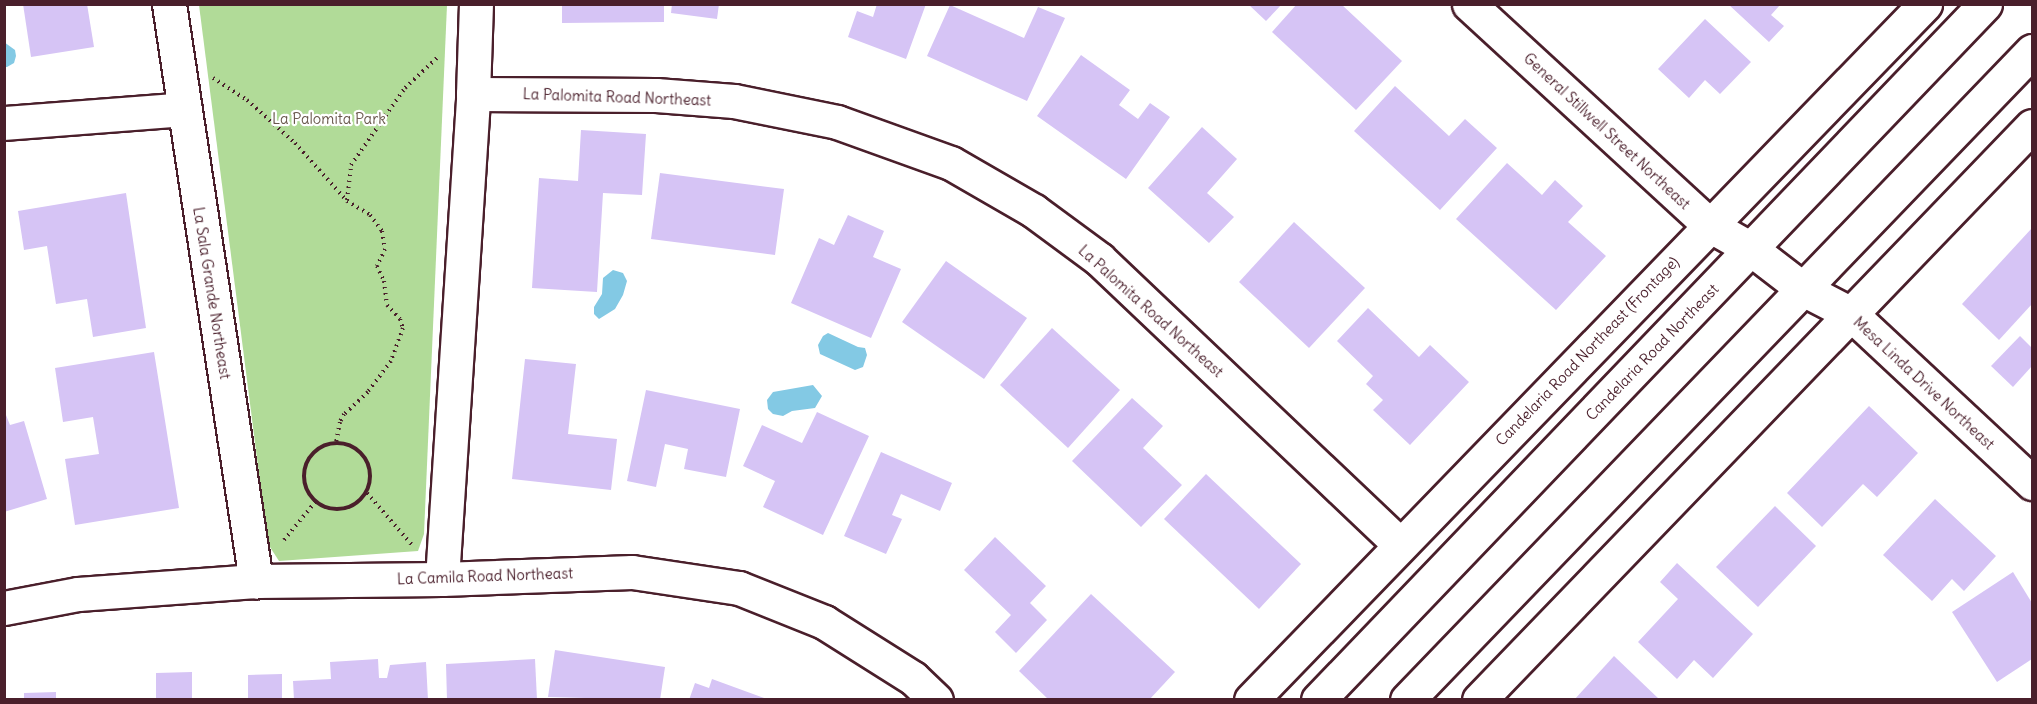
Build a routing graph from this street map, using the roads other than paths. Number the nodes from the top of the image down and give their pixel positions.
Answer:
1 (169, 4) edge
2 (476, 4) edge
3 (1469, 4) edge
4 (1925, 4) edge
5 (1985, 4) edge
6 (2032, 51) edge
7 (473, 94) junction
8 (184, 110) junction
9 (4, 123) edge
10 (2032, 126) edge
11 (1709, 225) junction
12 (1751, 249) junction
13 (1803, 289) junction
14 (1851, 314) junction
15 (2032, 483) edge
16 (1400, 545) junction
17 (442, 579) junction
18 (256, 580) junction
19 (4, 608) edge
20 (936, 699) edge
21 (1251, 699) edge
22 (1318, 699) edge
23 (1407, 699) edge
24 (1479, 699) edge

1 - 8 street, La Sala Grande Northeast
2 - 7 street
3 - 11 street, General Stillwell Street Northeast
4 - 11 street, Candelaria Road Northeast (Frontage)
5 - 12 street, Candelaria Road Northeast
6 - 13 street
7 - 16 street, La Palomita Road Northeast
7 - 17 street
8 - 9 street
8 - 18 street, La Sala Grande Northeast
10 - 14 street
11 - 12 street, General Stillwell Street Northeast
11 - 16 street, Candelaria Road Northeast (Frontage)
12 - 13 street, Mesa Linda Drive Northeast
12 - 22 street, Candelaria Road Northeast
13 - 14 street, Mesa Linda Drive Northeast
13 - 23 street
14 - 15 street, Mesa Linda Drive Northeast
14 - 24 street
16 - 21 street, Candelaria Road Northeast (Frontage)
17 - 18 street, La Camila Road Northeast
17 - 20 street, La Camila Road Northeast
18 - 19 street, La Camila Road Northeast

